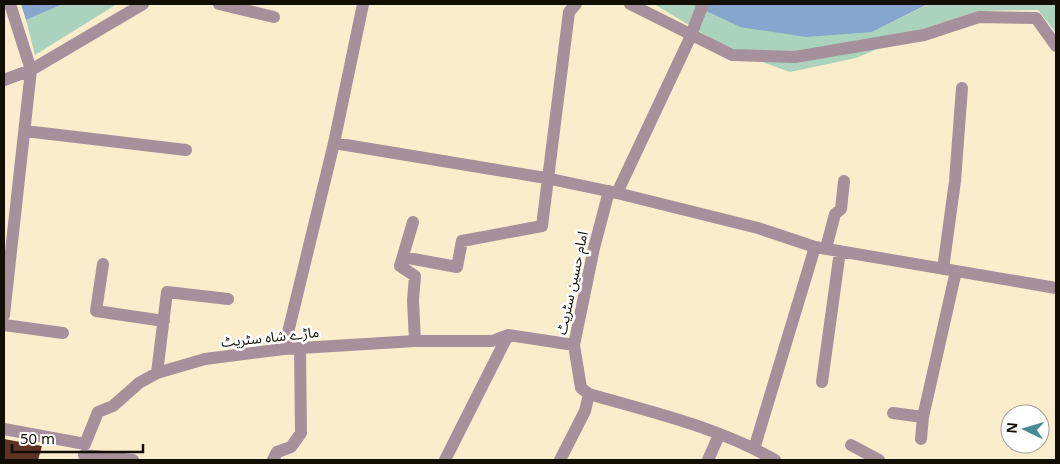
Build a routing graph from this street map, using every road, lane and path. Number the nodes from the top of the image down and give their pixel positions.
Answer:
1 (10, 4) edge
2 (143, 4) edge
3 (219, 4) edge
4 (363, 4) edge
5 (576, 4) edge
6 (630, 4) edge
7 (703, 4) edge
8 (274, 17) dead end
9 (1056, 46) edge
10 (31, 70) junction
11 (4, 80) edge
12 (962, 88) dead end
13 (25, 131) junction
14 (334, 143) junction
15 (186, 150) dead end
16 (546, 178) junction
17 (844, 181) dead end
18 (613, 192) junction
19 (414, 222) dead end
20 (820, 248) junction
21 (840, 251) junction
22 (403, 257) junction
23 (103, 264) dead end
24 (950, 270) junction
25 (1056, 288) edge
26 (228, 299) dead end
27 (4, 315) edge
28 (164, 321) junction
29 (4, 325) edge
30 (63, 333) dead end
31 (508, 336) junction
32 (415, 341) junction
33 (574, 345) junction
34 (300, 348) junction
35 (284, 349) junction
36 (157, 373) junction
37 (822, 382) dead end
38 (589, 394) junction
39 (893, 413) dead end
40 (923, 417) junction
41 (4, 429) edge
42 (719, 435) junction
43 (921, 439) dead end
44 (851, 445) dead end
45 (754, 448) junction
46 (84, 453) edge
47 (133, 460) edge
48 (274, 460) edge
49 (444, 460) edge
50 (560, 460) edge
51 (708, 460) edge
52 (775, 460) edge
53 (879, 460) edge

1 - 10 street
2 - 10 street
3 - 8 street
4 - 14 street
5 - 16 street
6 - 9 street
7 - 18 street, امام حسین سٹریٹ, bridge
10 - 11 street
10 - 13 street
12 - 24 street
13 - 15 street
13 - 27 street
14 - 16 street
14 - 35 street
16 - 18 street
16 - 22 street
17 - 20 street
18 - 20 street
18 - 33 street, امام حسین سٹریٹ
19 - 22 street
20 - 21 street
20 - 45 street
21 - 24 street
21 - 37 street
22 - 32 street
23 - 28 street
24 - 25 street
24 - 40 street
26 - 28 street
28 - 36 street
29 - 30 street
31 - 32 street, ماڑے شاہ سٹریٹ
31 - 33 street, ماڑے شاہ سٹریٹ
31 - 49 street
32 - 34 street, ماڑے شاہ سٹریٹ
33 - 38 street, امام حسین سٹریٹ
34 - 35 street, ماڑے شاہ سٹریٹ
34 - 48 street
35 - 36 street, ماڑے شاہ سٹریٹ
36 - 46 street, ماڑے شاہ سٹریٹ
38 - 42 street
38 - 50 street
39 - 40 street
40 - 43 street
41 - 46 street
42 - 45 street
42 - 51 street
44 - 53 street
45 - 52 street
46 - 47 street

